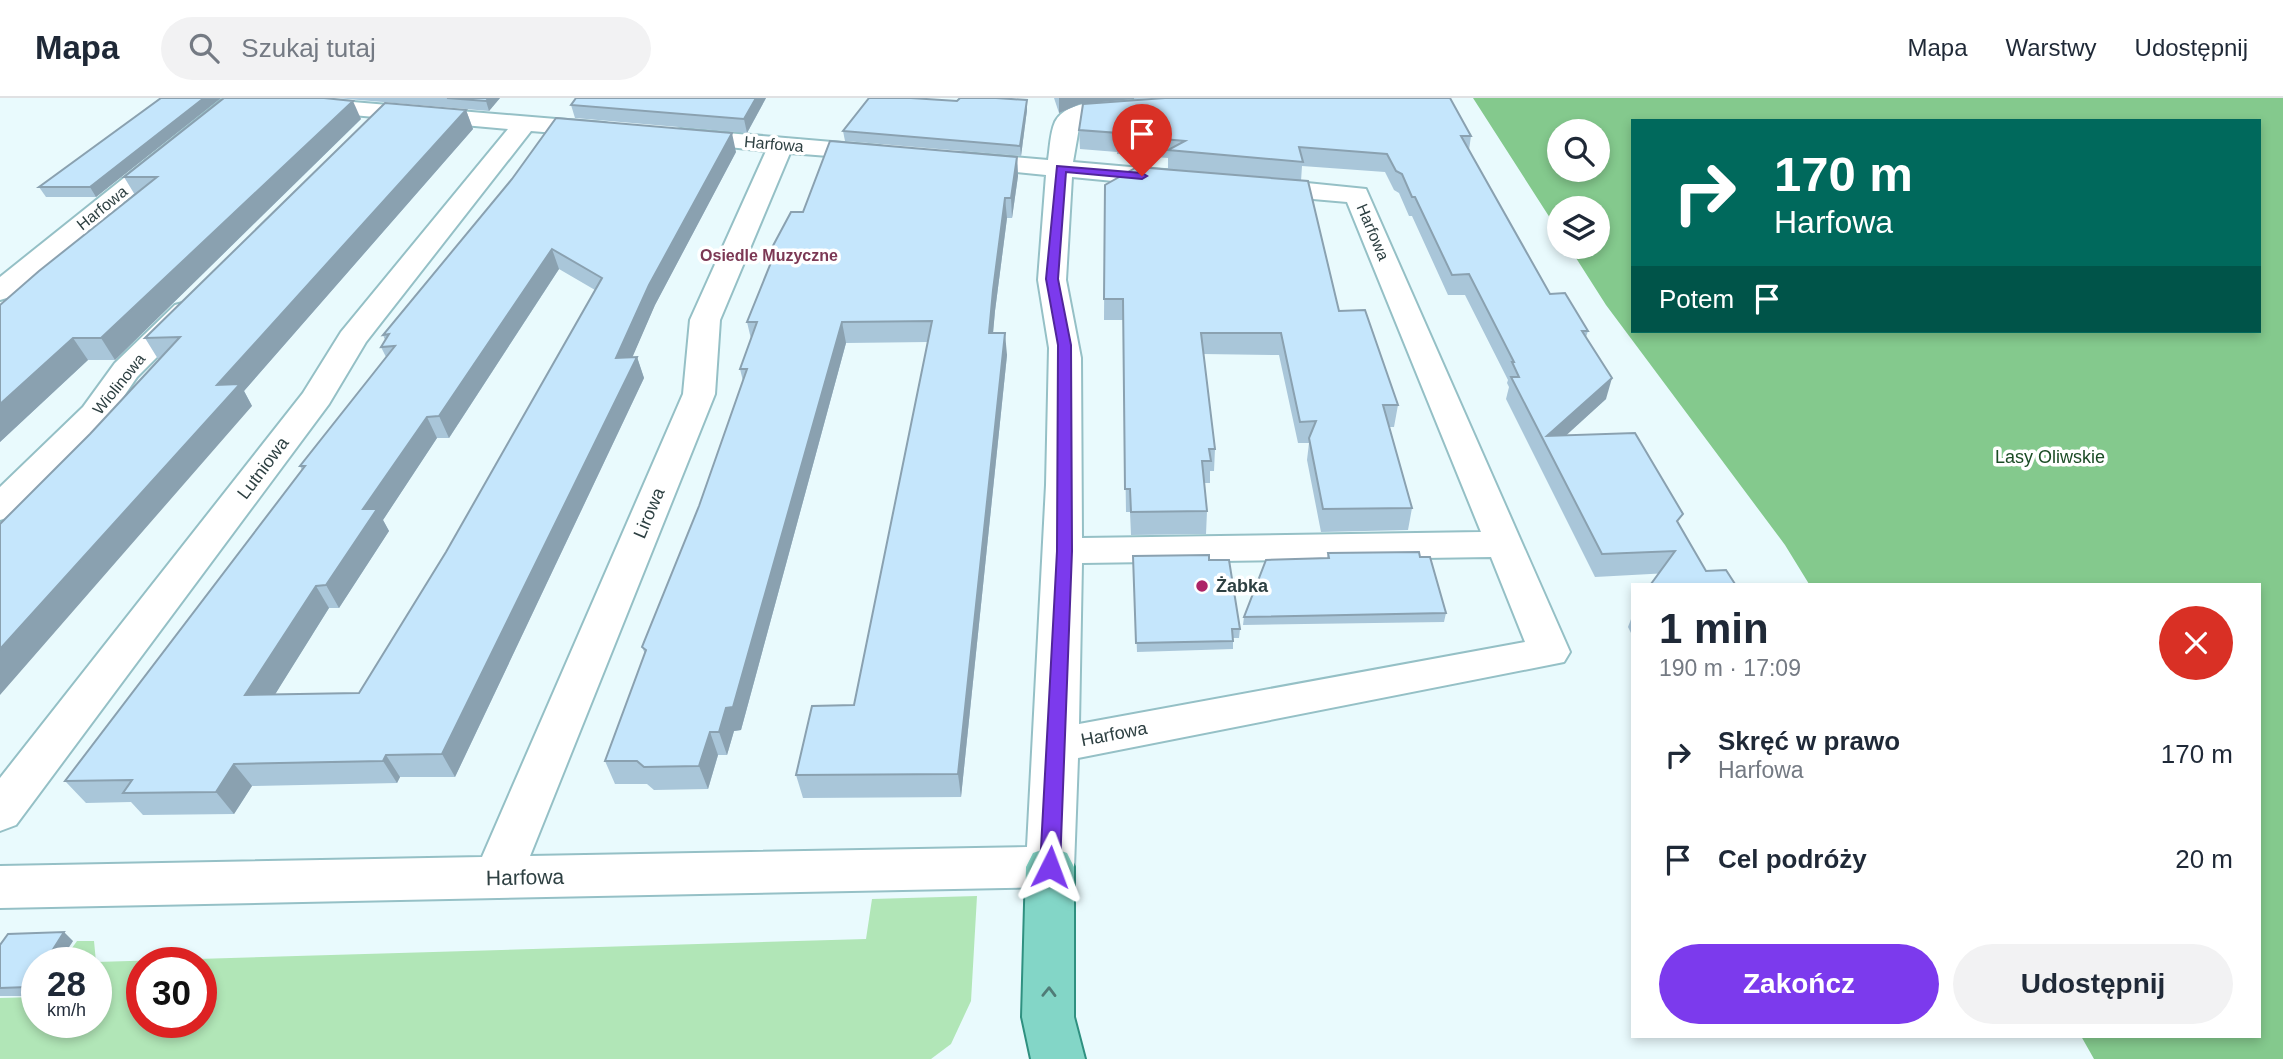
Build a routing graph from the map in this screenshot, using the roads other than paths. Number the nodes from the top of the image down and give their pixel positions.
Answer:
1 (254, 100) edge
2 (1158, 106) edge
3 (387, 112) junction
4 (524, 123) junction
5 (358, 141) edge
6 (781, 145) junction
7 (901, 155) edge
8 (941, 158) edge
9 (1061, 169) junction
10 (0, 291) edge
11 (203, 294) edge
12 (0, 508) edge
13 (1505, 544) junction
14 (1065, 551) junction
15 (1058, 745) junction
16 (0, 812) edge
17 (1050, 867) junction
18 (497, 878) junction
19 (0, 887) edge
20 (1058, 1059) edge

1 - 3 street, Harfowa
1 - 10 street, Harfowa
2 - 9 street
3 - 4 street, Harfowa
3 - 5 street
4 - 6 street, Harfowa
4 - 16 street, Lutniowa
6 - 7 street, Harfowa
6 - 18 street, Lirowa
8 - 9 street, Harfowa
9 - 13 street, Harfowa
9 - 14 street
11 - 12 street, Wiolinowa
13 - 14 street
13 - 15 street, Harfowa
14 - 15 street
15 - 17 street
17 - 18 street, Harfowa
20 -> 17 main road
18 - 19 street, Harfowa

